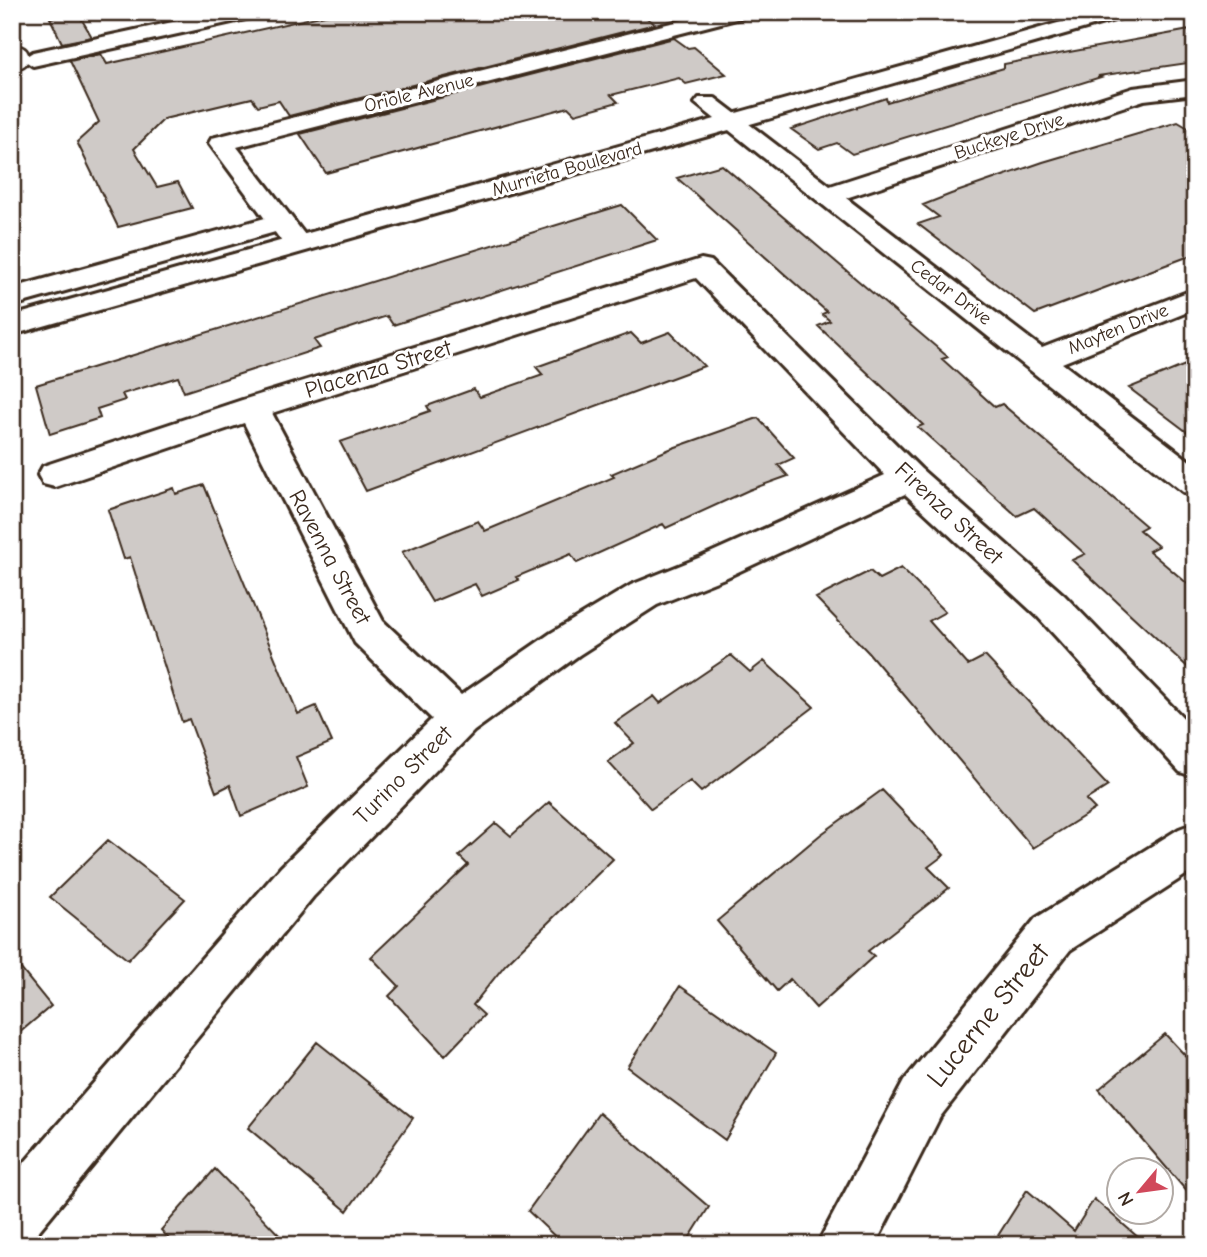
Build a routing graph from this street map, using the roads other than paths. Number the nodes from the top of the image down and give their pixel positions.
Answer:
1 (131, 12) edge
2 (250, 12) edge
3 (741, 12) edge
4 (1121, 12) edge
5 (145, 35) junction
6 (21, 59) edge
7 (1195, 87) edge
8 (733, 109) junction
9 (682, 110) dead end
10 (827, 196) junction
11 (307, 214) dead end
12 (281, 221) junction
13 (298, 244) junction
14 (701, 267) joint
15 (12, 297) edge
16 (1195, 298) edge
17 (12, 327) edge
18 (1041, 360) junction
19 (253, 408) junction
20 (55, 475) dead end
21 (909, 478) junction
22 (1195, 483) edge
23 (459, 719) junction
24 (1195, 760) edge
25 (1195, 844) edge
26 (12, 1219) edge
27 (845, 1245) edge

1 - 5 street
2 - 5 street
3 - 12 street, Oriole Avenue
4 - 8 street, Murrieta Boulevard
5 - 6 street
7 - 10 street, Buckeye Drive
8 - 9 street, Cedar Drive
8 - 10 street, Cedar Drive
8 - 13 street, Murrieta Boulevard
10 - 18 street, Cedar Drive
11 - 12 street
12 - 13 street, Oriole Avenue
12 - 15 street
13 - 17 street, Murrieta Boulevard
14 - 19 street, Placenza Street
14 - 21 street, Firenza Street
16 - 18 street, Mayten Drive
18 - 22 street, Cedar Drive
19 - 20 street, Placenza Street
19 - 23 street, Ravenna Street
21 - 23 street, Turino Street
21 - 24 street, Firenza Street
23 - 26 street, Turino Street
25 - 27 street, Lucerne Street

